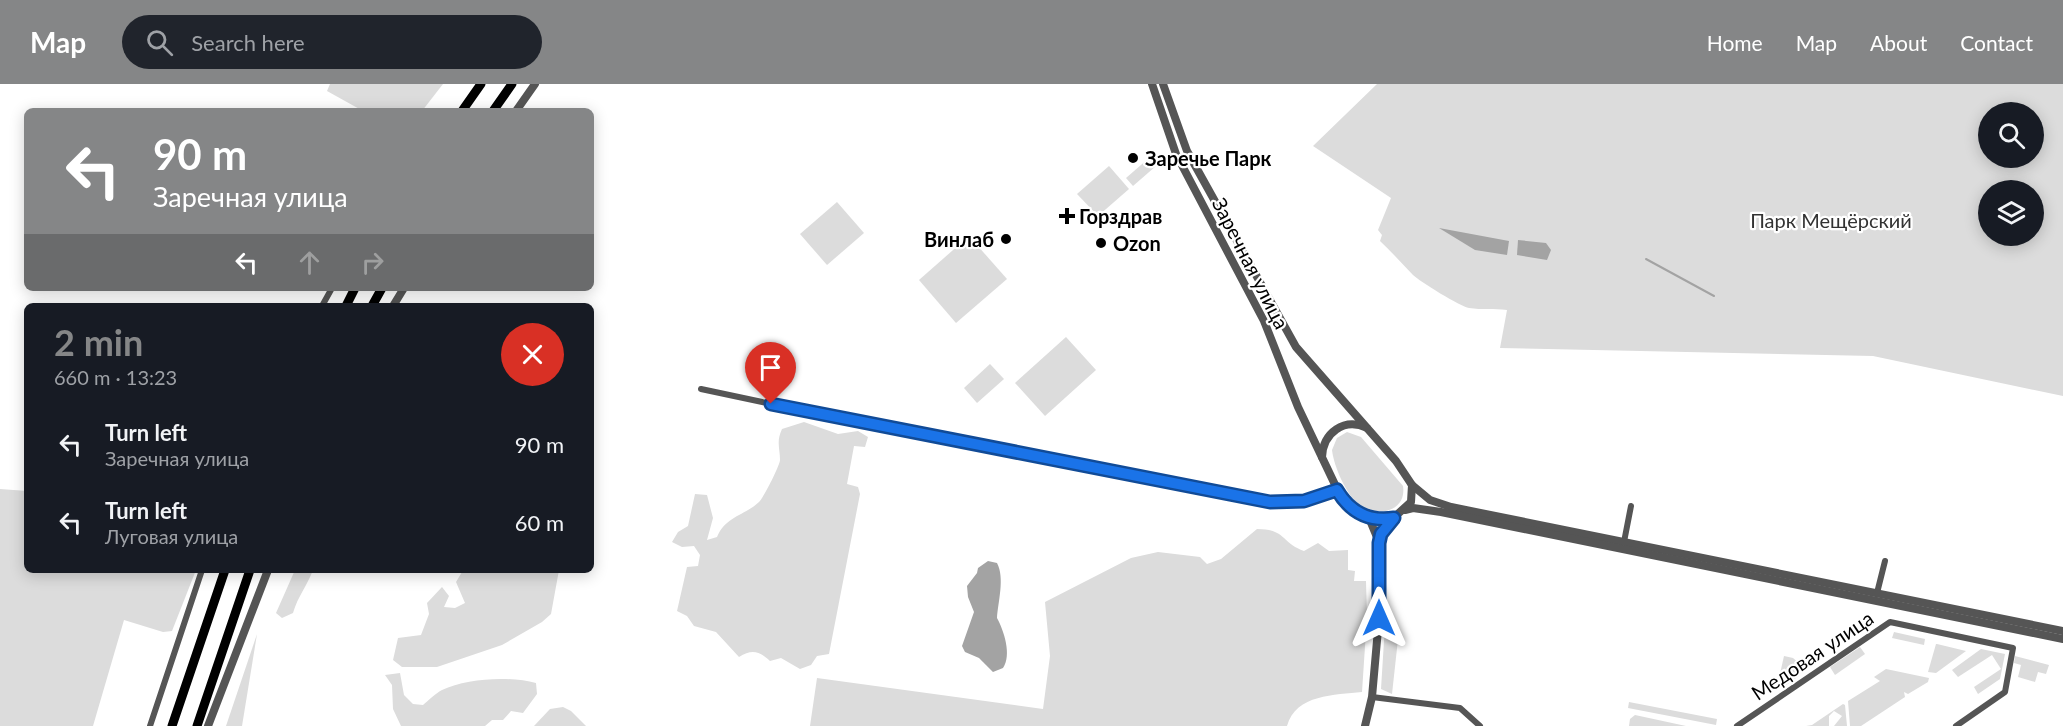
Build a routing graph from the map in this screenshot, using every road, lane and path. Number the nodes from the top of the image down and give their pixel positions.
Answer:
1 (481, 84) edge
2 (512, 84) edge
3 (535, 84) edge
4 (1152, 84) edge
5 (1163, 84) edge
6 (464, 108) edge
7 (495, 108) edge
8 (518, 108) edge
9 (701, 389) dead end
10 (1368, 429) junction
11 (1322, 457) junction
12 (1412, 485) junction
13 (1337, 490) junction
14 (1631, 506) dead end
15 (1406, 510) junction
16 (1369, 518) junction
17 (1394, 518) junction
18 (1624, 542) junction
19 (1379, 543) junction
20 (1885, 561) dead end
21 (201, 573) edge
22 (224, 573) edge
23 (249, 573) edge
24 (267, 573) edge
25 (1877, 593) junction
26 (2063, 631) edge
27 (2063, 639) edge
28 (1372, 697) junction
29 (150, 726) edge
30 (172, 726) edge
31 (197, 726) edge
32 (208, 726) edge
33 (1365, 726) edge
34 (1480, 726) edge
35 (1737, 726) edge
36 (1956, 726) edge

1 - 6 highway
2 - 7 highway
3 - 8 street
4 - 11 street, Заречная улица
5 - 10 street, Заречная улица
9 - 13 street
10 - 11 street
10 - 12 street, Заречная улица
11 - 13 street, Заречная улица
12 - 15 street
12 - 18 street
13 - 16 street, Заречная улица
14 - 18 street
15 - 17 street
15 - 27 street
16 - 17 street
16 - 19 street
17 - 19 street
18 - 25 street
19 - 28 street
20 - 25 street
21 - 29 street
22 - 30 highway
23 - 31 highway
24 - 32 street
25 - 26 street
28 - 33 street
28 - 34 street
35 - 36 street, Медовая улица

